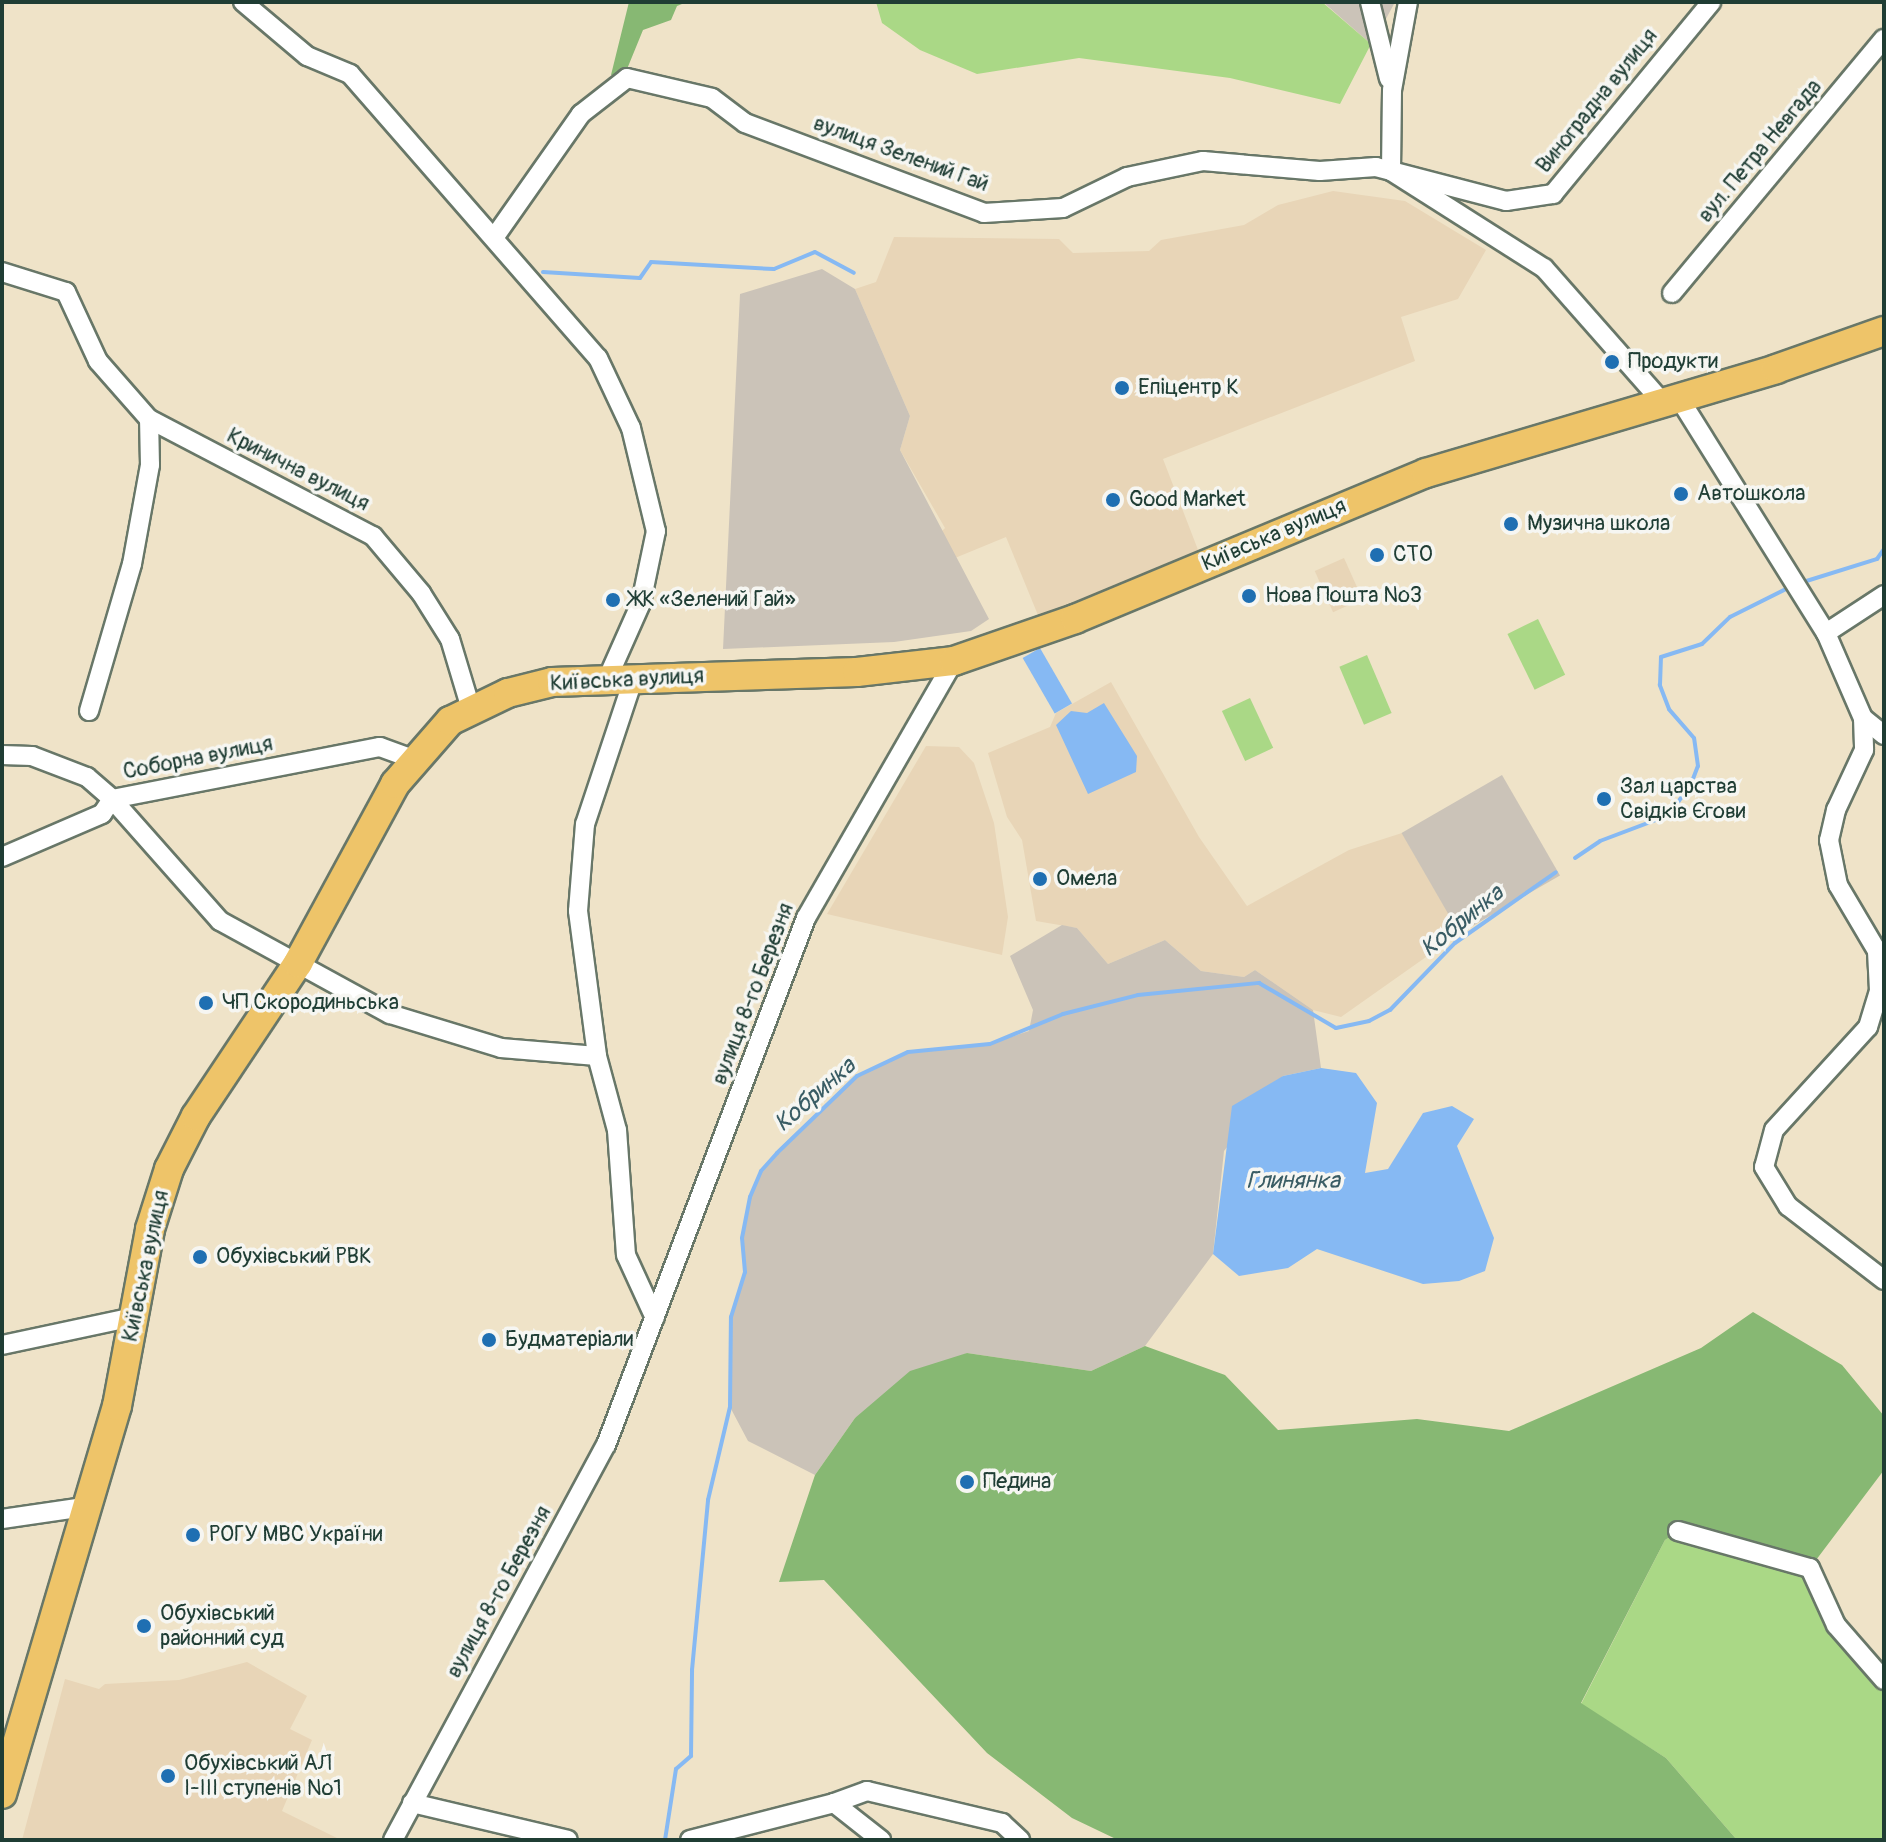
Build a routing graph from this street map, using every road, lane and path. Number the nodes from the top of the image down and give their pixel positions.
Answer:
1 (243, 2) edge
2 (1370, 2) edge
3 (1408, 2) edge
4 (1711, 2) edge
5 (1884, 39) edge
6 (1392, 90) junction
7 (1391, 171) junction
8 (496, 235) junction
9 (2, 272) edge
10 (1672, 293) dead end
11 (1884, 331) edge
12 (1671, 401) junction
13 (149, 419) junction
14 (1884, 595) edge
15 (1826, 633) junction
16 (954, 661) junction
17 (621, 677) junction
18 (471, 709) junction
19 (89, 711) dead end
20 (1863, 718) junction
21 (1884, 735) edge
22 (2, 755) edge
23 (413, 759) junction
24 (112, 799) junction
25 (2, 857) edge
26 (298, 963) junction
27 (597, 1056) junction
28 (1884, 1280) edge
29 (134, 1317) junction
30 (655, 1318) junction
31 (2, 1345) edge
32 (84, 1507) junction
33 (2, 1519) edge
34 (1678, 1531) dead end
35 (1884, 1680) edge
36 (2, 1794) edge
37 (412, 1803) junction
38 (834, 1803) junction
39 (393, 1840) edge
40 (568, 1840) edge
41 (690, 1840) edge
42 (881, 1840) edge
43 (1020, 1840) edge

1 - 8 street
2 - 6 street
3 - 6 street
4 - 7 street, Виноградна вулиця
5 - 10 street, вул. Петра Невгада
6 - 7 street
7 - 8 street, вулиця Зелений Гай
7 - 12 street, вулиця Зелений Гай
8 - 17 street
9 - 13 street, Кринична вулиця
11 - 12 main road, Київська вулиця
12 - 15 street, вулиця Зелений Гай
12 - 16 main road, Київська вулиця
13 - 18 street, Кринична вулиця
13 - 19 street
14 - 15 street
15 - 20 street, вулиця Зелений Гай
16 - 17 main road, Київська вулиця
16 - 30 street, вулиця 8-го Березня
17 - 18 main road, Київська вулиця
17 - 27 street
18 - 23 main road, Київська вулиця
20 - 21 street
20 - 28 street
22 - 24 street, Соборна вулиця
23 - 24 street, Соборна вулиця
23 - 26 main road, Київська вулиця
24 - 25 street
24 - 26 street
26 - 27 street
26 - 29 main road, Київська вулиця
27 - 30 street
29 - 31 street
29 - 32 main road, Київська вулиця
30 - 37 street, вулиця 8-го Березня
32 - 33 street
32 - 36 main road, Київська вулиця
34 - 35 street
37 - 39 street, вулиця 8-го Березня
37 - 40 street
38 - 41 street
38 - 42 street
38 - 43 street

